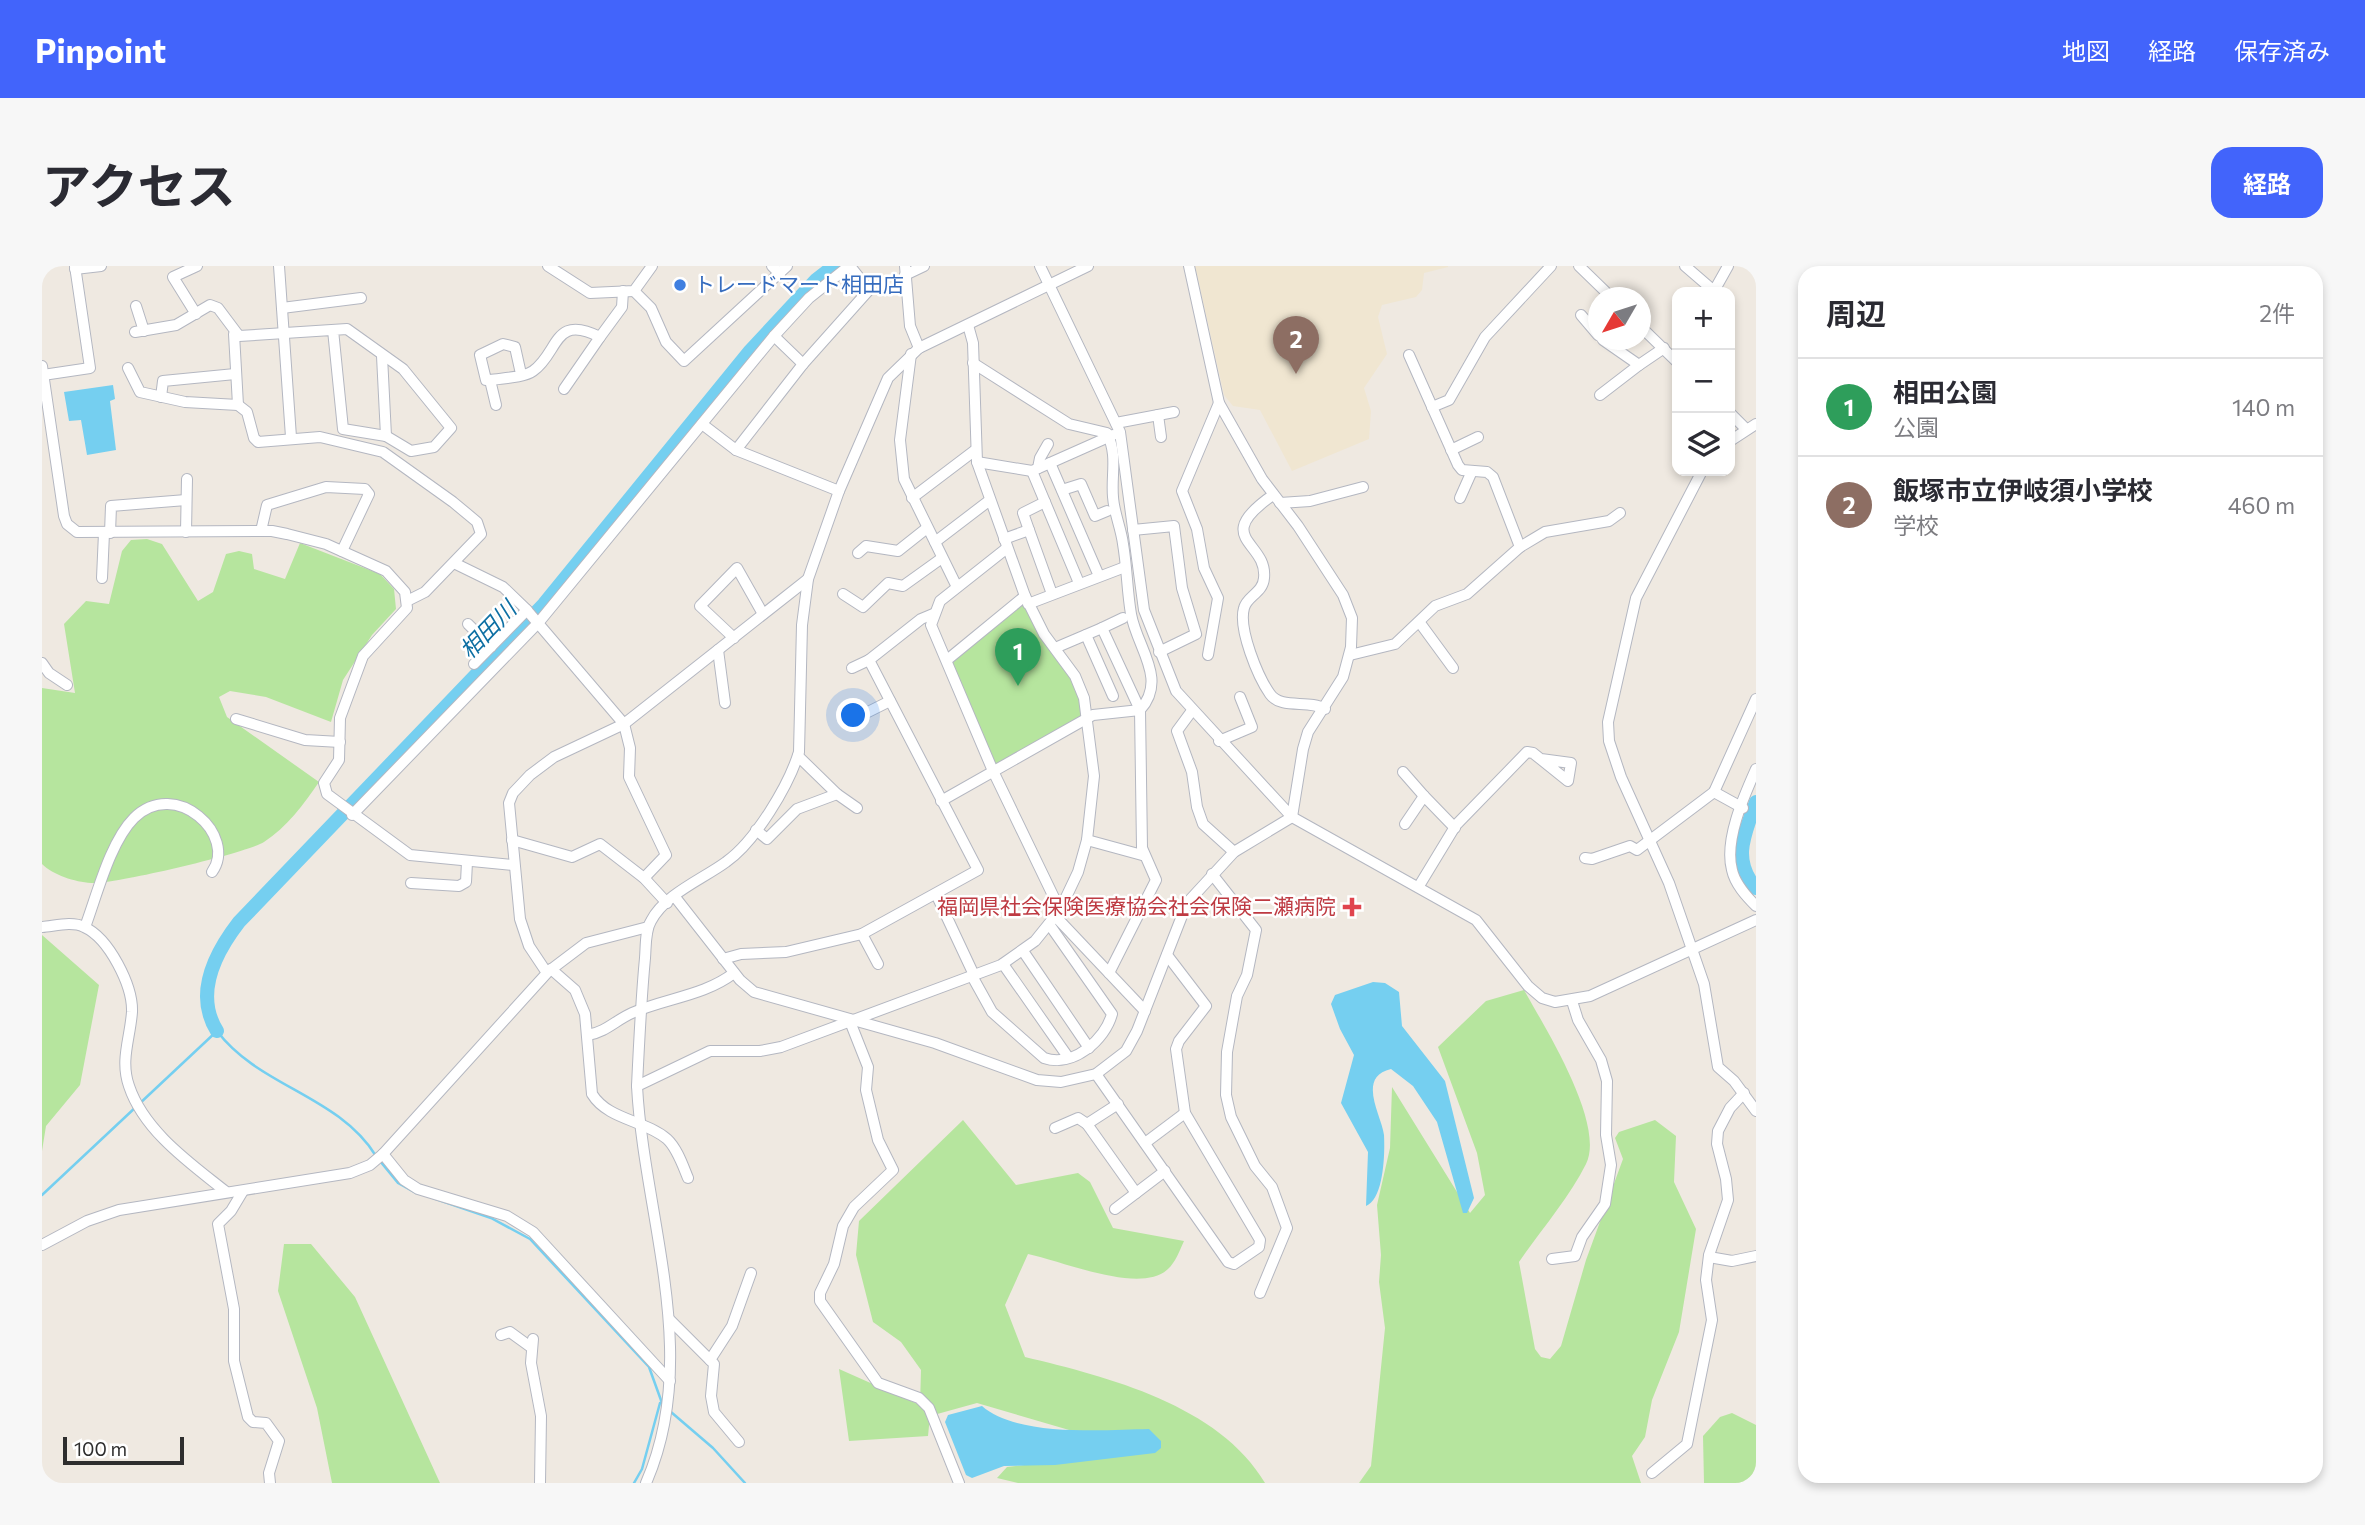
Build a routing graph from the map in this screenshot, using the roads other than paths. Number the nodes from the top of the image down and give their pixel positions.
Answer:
1 (101, 266) edge
2 (197, 266) edge
3 (279, 266) edge
4 (548, 266) edge
5 (652, 266) edge
6 (850, 266) edge
7 (923, 266) edge
8 (1040, 266) edge
9 (1088, 266) edge
10 (1189, 266) edge
11 (1551, 266) edge
12 (1580, 266) edge
13 (1685, 266) edge
14 (1728, 266) edge
15 (75, 268) edge
16 (780, 269) edge
17 (905, 270) edge
18 (1050, 285) junction
19 (1601, 287) edge
20 (629, 291) junction
21 (361, 298) dead end
22 (136, 306) dead end
23 (282, 308) junction
24 (196, 314) junction
25 (1581, 315) dead end
26 (1588, 323) edge
27 (968, 325) junction
28 (333, 330) junction
29 (284, 333) junction
30 (234, 334) junction
31 (774, 336) junction
32 (1651, 336) edge
33 (600, 337) junction
34 (1664, 348) junction
35 (1617, 350) edge
36 (915, 351) junction
37 (1409, 355) dead end
38 (382, 356) junction
39 (1672, 357) edge
40 (803, 363) junction
41 (973, 363) junction
42 (1639, 365) junction
43 (128, 368) dead end
44 (43, 371) edge
45 (235, 374) junction
46 (521, 374) junction
47 (490, 380) junction
48 (564, 389) dead end
49 (1600, 395) dead end
50 (161, 397) junction
51 (1219, 403) junction
52 (238, 405) junction
53 (496, 405) dead end
54 (1432, 407) junction
55 (1174, 412) dead end
56 (1158, 415) junction
57 (1735, 418) edge
58 (702, 424) junction
59 (1756, 424) edge
60 (1118, 427) junction
61 (1745, 428) junction
62 (386, 436) junction
63 (291, 437) junction
64 (1109, 437) junction
65 (1161, 437) dead end
66 (1478, 437) dead end
67 (1735, 437) edge
68 (1048, 444) dead end
69 (736, 450) junction
70 (1451, 450) junction
71 (974, 451) junction
72 (977, 463) junction
73 (1050, 463) junction
74 (1035, 469) junction
75 (1472, 471) junction
76 (1699, 476) edge
77 (187, 479) dead end
78 (1363, 487) dead end
79 (1062, 490) junction
80 (839, 491) junction
81 (912, 498) junction
82 (1460, 498) dead end
83 (1276, 499) junction
84 (186, 500) junction
85 (990, 500) junction
86 (1045, 502) junction
87 (1107, 512) dead end
88 (1620, 513) dead end
89 (927, 528) junction
90 (1029, 530) junction
91 (1133, 530) junction
92 (261, 531) junction
93 (186, 532) junction
94 (105, 533) junction
95 (934, 542) junction
96 (1006, 544) junction
97 (1520, 547) junction
98 (342, 551) junction
99 (858, 553) dead end
100 (942, 558) junction
101 (456, 564) junction
102 (1125, 567) junction
103 (1098, 576) junction
104 (102, 578) dead end
105 (808, 579) junction
106 (1079, 583) junction
107 (957, 587) junction
108 (843, 594) dead end
109 (1052, 594) junction
110 (1026, 600) junction
111 (407, 601) junction
112 (763, 614) junction
113 (933, 614) junction
114 (533, 616) junction
115 (1123, 618) dead end
116 (1420, 623) junction
117 (468, 624) dead end
118 (1102, 628) junction
119 (1086, 635) junction
120 (734, 638) junction
121 (491, 647) junction
122 (1055, 648) junction
123 (718, 650) junction
124 (1159, 652) junction
125 (1208, 655) dead end
126 (1350, 656) junction
127 (869, 660) junction
128 (947, 660) junction
129 (42, 663) edge
130 (474, 664) dead end
131 (1453, 667) dead end
132 (852, 668) dead end
133 (67, 685) dead end
134 (1113, 696) dead end
135 (1240, 697) dead end
136 (1756, 699) edge
137 (890, 701) junction
138 (725, 703) dead end
139 (1325, 709) junction
140 (1140, 710) junction
141 (1191, 712) junction
142 (866, 713) dead end
143 (1089, 718) junction
144 (236, 719) dead end
145 (624, 724) junction
146 (1219, 741) junction
147 (340, 743) junction
148 (798, 756) junction
149 (1541, 759) dead end
150 (1756, 769) edge
151 (993, 771) junction
152 (1403, 772) dead end
153 (1714, 792) junction
154 (837, 794) junction
155 (1424, 796) junction
156 (941, 801) junction
157 (857, 808) dead end
158 (1743, 808) junction
159 (351, 814) junction
160 (1292, 817) junction
161 (1405, 824) dead end
162 (1455, 828) junction
163 (756, 830) junction
164 (512, 840) junction
165 (1087, 840) junction
166 (1651, 843) junction
167 (1234, 852) junction
168 (1142, 855) junction
169 (1585, 858) dead end
170 (467, 862) junction
171 (513, 865) junction
172 (212, 872) dead end
173 (1212, 874) junction
174 (644, 878) junction
175 (411, 883) dead end
176 (1419, 886) junction
177 (936, 894) junction
178 (671, 900) junction
179 (1756, 906) edge
180 (1055, 917) junction
181 (1756, 920) edge
182 (42, 927) edge
183 (85, 927) junction
184 (648, 927) junction
185 (862, 934) junction
186 (1690, 948) junction
187 (1023, 951) junction
188 (1167, 955) junction
189 (723, 959) junction
190 (878, 964) dead end
191 (1003, 964) junction
192 (549, 971) junction
193 (734, 973) junction
194 (1109, 973) junction
195 (973, 975) junction
196 (1572, 1001) junction
197 (640, 1011) junction
198 (1145, 1011) junction
199 (849, 1019) junction
200 (588, 1035) junction
201 (1089, 1048) junction
202 (1068, 1057) junction
203 (1096, 1074) junction
204 (637, 1086) junction
205 (1744, 1093) junction
206 (1118, 1104) junction
207 (1756, 1111) edge
208 (1185, 1113) junction
209 (639, 1121) junction
210 (1087, 1124) junction
211 (1055, 1128) dead end
212 (1145, 1143) junction
213 (383, 1154) junction
214 (1165, 1171) junction
215 (688, 1178) dead end
216 (225, 1191) junction
217 (243, 1191) junction
218 (1136, 1193) junction
219 (1115, 1209) dead end
220 (42, 1245) edge
221 (1756, 1256) edge
222 (1709, 1257) junction
223 (1552, 1259) dead end
224 (751, 1273) dead end
225 (1260, 1293) dead end
226 (669, 1319) junction
227 (501, 1335) dead end
228 (710, 1360) junction
229 (670, 1381) junction
230 (738, 1442) dead end
231 (1652, 1473) dead end
232 (270, 1483) edge
233 (540, 1483) edge
234 (646, 1483) edge
235 (959, 1483) edge

1 - 15 street
2 - 24 street
3 - 23 street
4 - 20 street
5 - 20 street
6 - 31 street
6 - 40 street
7 - 17 street
8 - 18 street
9 - 18 street
10 - 51 street
11 - 54 street
12 - 19 street
13 - 14 street
15 - 44 street
16 - 20 street
17 - 36 street
18 - 27 street
18 - 60 street
20 - 33 street
21 - 23 street
22 - 24 street
23 - 29 street
24 - 30 street
25 - 26 street
27 - 36 street
27 - 41 street
28 - 29 street
28 - 38 street
28 - 62 street
29 - 30 street
29 - 63 street
30 - 45 street
31 - 40 street
31 - 58 street
32 - 34 street
33 - 46 street
33 - 48 street
34 - 39 street
34 - 42 street
35 - 42 street
36 - 80 street
36 - 81 street
37 - 54 street
38 - 62 street
38 - 62 street
40 - 69 street
41 - 64 street
41 - 71 street
42 - 49 street
43 - 50 street
44 - 94 street
45 - 50 street
45 - 52 street
46 - 47 street
46 - 47 street
47 - 53 street
50 - 52 street
51 - 83 street
51 - 125 street
52 - 63 street
54 - 70 street
55 - 56 street
56 - 60 street
56 - 65 street
57 - 61 street
58 - 69 street
58 - 114 street
59 - 61 street
60 - 64 street
60 - 91 street
61 - 67 street
63 - 101 street
64 - 73 street
64 - 102 street
66 - 70 street
68 - 74 street
69 - 80 street
70 - 75 street
71 - 72 street
71 - 81 street
72 - 74 street
72 - 85 street
73 - 74 street
73 - 79 street
74 - 86 street
75 - 82 street
75 - 97 street
76 - 166 street
77 - 84 street
78 - 83 street
79 - 87 street
79 - 103 street
80 - 105 street
81 - 89 street
83 - 126 street
83 - 139 street
84 - 93 street
84 - 94 street
85 - 95 street
85 - 96 street
86 - 90 street
86 - 106 street
88 - 97 street
89 - 95 street
89 - 99 street
90 - 96 street
90 - 109 street
91 - 124 street
91 - 124 street
92 - 93 street
92 - 98 street
92 - 98 street
93 - 94 street
94 - 104 street
95 - 100 street
96 - 107 street
96 - 110 street
97 - 116 street
98 - 111 street
100 - 107 street
100 - 108 street
101 - 111 street
101 - 114 street
102 - 103 street
102 - 140 street
103 - 106 street
105 - 112 street
105 - 148 street
106 - 109 street
107 - 113 street
109 - 110 street
110 - 122 street
110 - 128 street
111 - 147 street
112 - 120 street
112 - 120 street
113 - 127 street
113 - 128 street
114 - 121 street
114 - 145 street
114 - 159 street
115 - 118 street
116 - 126 street
116 - 131 street
117 - 121 street
118 - 119 street
118 - 140 street
119 - 122 street
119 - 134 street
120 - 123 street
121 - 130 street
122 - 143 street
123 - 138 street
123 - 145 street
124 - 141 street
126 - 139 street
127 - 132 street
127 - 137 street
128 - 151 street
129 - 133 street
135 - 146 street
136 - 153 street
137 - 142 street
137 - 156 street
139 - 160 street
140 - 143 street
140 - 168 street
141 - 146 street
141 - 167 street
143 - 151 street
143 - 165 street
144 - 147 street
145 - 164 street
145 - 174 street
146 - 160 street
147 - 159 street
148 - 154 street
148 - 163 street
149 - 162 street
150 - 158 street
151 - 156 street
151 - 180 street
152 - 155 street
153 - 158 street
153 - 166 street
154 - 157 street
154 - 163 street
155 - 161 street
155 - 162 street
156 - 177 street
158 - 179 street
159 - 170 street
160 - 167 street
160 - 176 street
162 - 176 street
163 - 178 street
164 - 171 street
164 - 174 street
165 - 168 street
165 - 180 street
166 - 169 street
166 - 186 street
167 - 173 street
168 - 194 street
170 - 171 street
170 - 175 street
171 - 192 street
172 - 183 street
173 - 188 street
173 - 225 street
174 - 178 street
176 - 196 street
177 - 185 street
177 - 195 street
178 - 184 street
178 - 189 street
180 - 187 street
180 - 194 street
180 - 201 street
181 - 186 street
182 - 183 street
183 - 216 street
184 - 192 street
184 - 197 street
185 - 189 street
185 - 190 street
186 - 196 street
186 - 205 street
187 - 191 street
187 - 201 street
188 - 198 street
188 - 208 street
189 - 193 street
191 - 195 street
191 - 202 street
192 - 200 street
192 - 213 street
193 - 197 street
193 - 199 street
194 - 198 street
195 - 199 street
195 - 202 street
196 - 223 street
197 - 200 street
197 - 204 street
198 - 203 street
199 - 203 street
199 - 204 street
199 - 235 street
200 - 209 street
201 - 202 street
203 - 206 street
204 - 209 street
205 - 207 street
205 - 222 street
206 - 210 street
206 - 212 street
208 - 212 street
208 - 214 street
209 - 215 street
209 - 226 street
210 - 211 street
210 - 218 street
212 - 214 street
213 - 217 street
213 - 229 street
214 - 218 street
216 - 217 street
216 - 220 street
217 - 232 street
218 - 219 street
221 - 222 street
222 - 231 street
224 - 228 street
226 - 228 street
226 - 229 street
227 - 233 street
228 - 230 street
229 - 234 street

